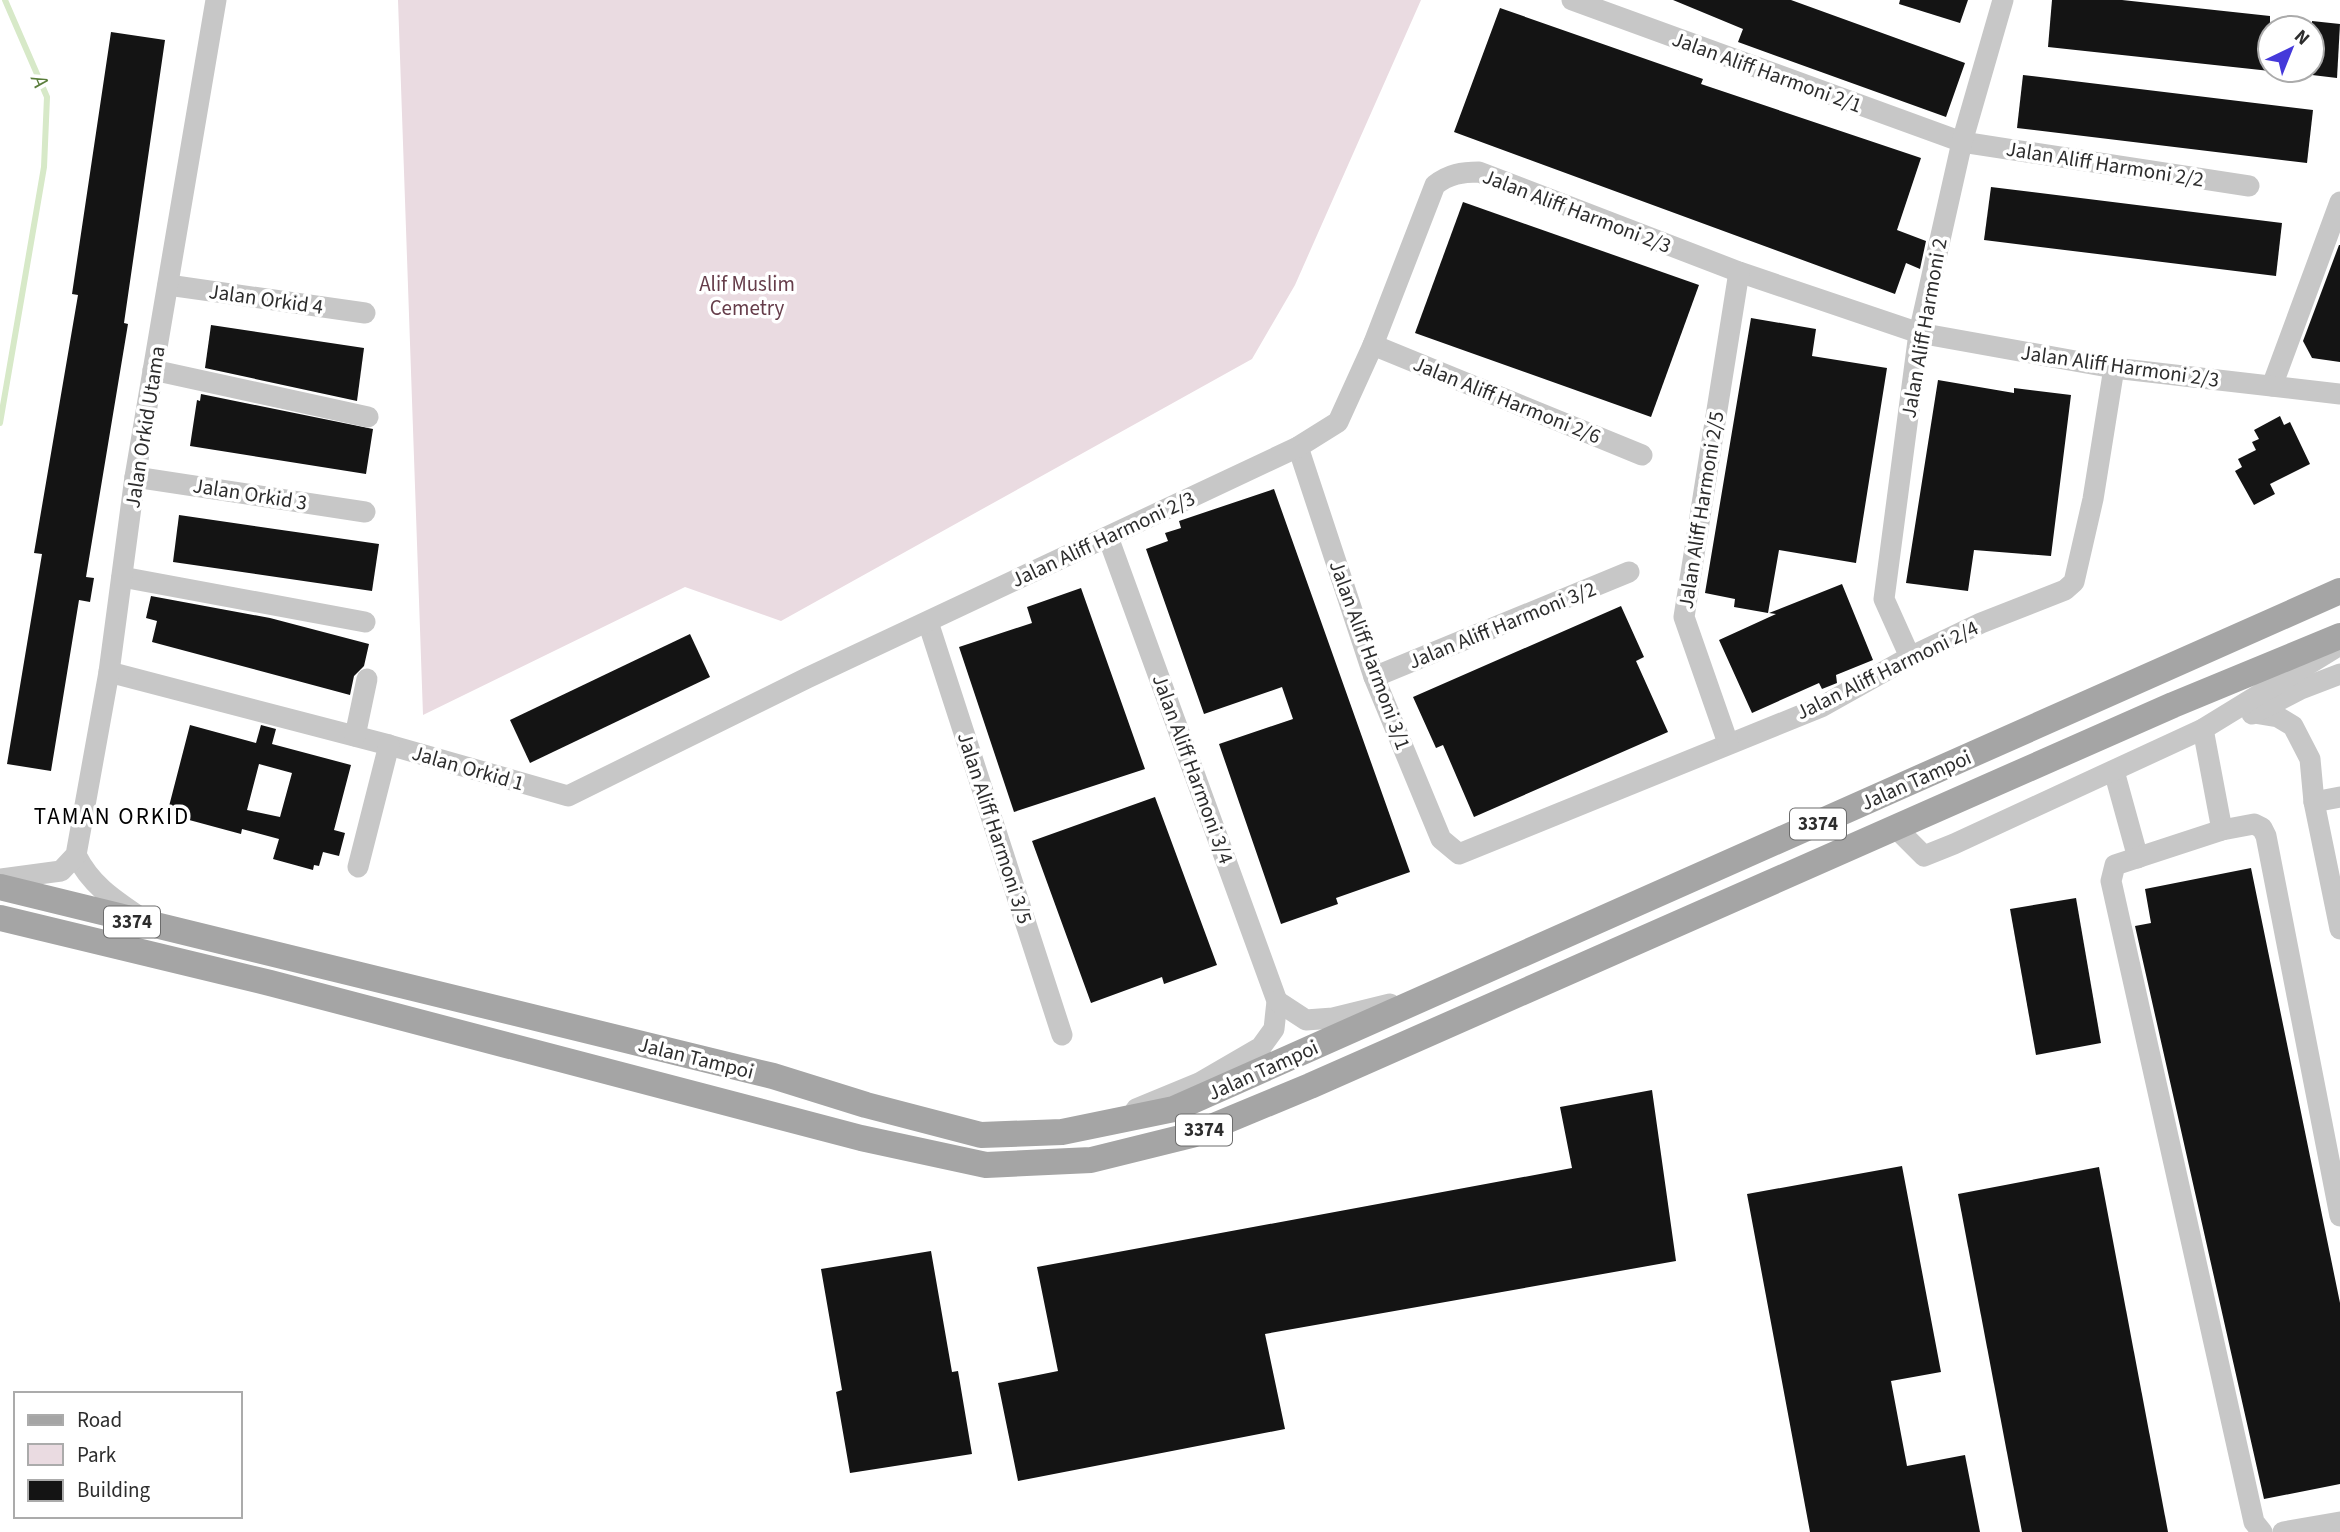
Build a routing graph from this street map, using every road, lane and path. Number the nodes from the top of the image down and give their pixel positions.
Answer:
1 (216, 0) edge
2 (1572, 0) edge
3 (2003, 0) edge
4 (1962, 142) junction
5 (2249, 186) dead end
6 (2340, 202) edge
7 (1739, 272) junction
8 (168, 285) junction
9 (365, 313) dead end
10 (1919, 333) junction
11 (1373, 345) junction
12 (2114, 368) junction
13 (153, 370) junction
14 (2272, 386) junction
15 (2340, 394) edge
16 (368, 418) dead end
17 (1298, 447) junction
18 (1642, 455) dead end
19 (135, 477) junction
20 (365, 512) dead end
21 (1108, 537) junction
22 (1629, 572) dead end
23 (122, 578) junction
24 (2340, 591) edge
25 (365, 622) dead end
26 (928, 622) junction
27 (2340, 636) edge
28 (2340, 645) edge
29 (1910, 657) junction
30 (109, 672) junction
31 (2340, 674) edge
32 (1374, 677) junction
33 (807, 678) joint
34 (367, 679) dead end
35 (2254, 713) junction
36 (2203, 729) junction
37 (355, 736) junction
38 (1728, 743) junction
39 (388, 745) junction
40 (2114, 771) junction
41 (2340, 797) edge
42 (2314, 802) junction
43 (1895, 827) junction
44 (2222, 831) junction
45 (1459, 854) joint
46 (76, 855) junction
47 (2138, 858) junction
48 (358, 867) dead end
49 (0, 879) edge
50 (0, 887) edge
51 (0, 918) edge
52 (157, 928) junction
53 (2340, 929) edge
54 (1432, 994) junction
55 (1277, 1000) junction
56 (1062, 1035) dead end
57 (2331, 1117) edge
58 (1099, 1125) junction
59 (2334, 1157) edge
60 (2340, 1216) edge
61 (2340, 1522) edge
62 (2262, 1532) edge
63 (2283, 1532) edge

1 - 8 street, Jalan Orkid Utama
2 - 4 street, Jalan Aliff Harmoni 2/1
3 - 4 street, Jalan Aliff Harmoni 2
4 - 5 street, Jalan Aliff Harmoni 2/2
4 - 10 street, Jalan Aliff Harmoni 2
6 - 14 street
7 - 10 street, Jalan Aliff Harmoni 2/3
7 - 11 street, Jalan Aliff Harmoni 2/3
7 - 38 street, Jalan Aliff Harmoni 2/5
8 - 9 street, Jalan Orkid 4
8 - 13 street, Jalan Orkid Utama
10 - 12 street, Jalan Aliff Harmoni 2/3
10 - 29 street, Jalan Aliff Harmoni 2
11 - 17 street, Jalan Aliff Harmoni 2/3
11 - 18 street, Jalan Aliff Harmoni 2/6
12 - 14 street, Jalan Aliff Harmoni 2/3
12 - 29 street, Jalan Aliff Harmoni 2/4
13 - 16 street
13 - 19 street, Jalan Orkid Utama
14 - 15 street, Jalan Aliff Harmoni 2/3
17 - 21 street, Jalan Aliff Harmoni 2/3
17 - 32 street, Jalan Aliff Harmoni 3/1
19 - 20 street, Jalan Orkid 3
19 - 23 street, Jalan Orkid Utama
21 - 26 street, Jalan Aliff Harmoni 2/3
21 - 55 street, Jalan Aliff Harmoni 3/4
22 - 32 street, Jalan Aliff Harmoni 3/2
23 - 25 street
23 - 30 street, Jalan Orkid Utama
24 - 54 main road, Jalan Tampoi / 3374
26 - 33 street, Jalan Aliff Harmoni 2/3
26 - 56 street, Jalan Aliff Harmoni 3/5
27 - 43 main road, Jalan Tampoi / 3374
28 - 36 street
29 - 38 street, Jalan Aliff Harmoni 2/4
30 - 37 street, Jalan Orkid 1
30 - 46 street, Jalan Orkid Utama
31 - 35 street
32 - 45 street, Jalan Aliff Harmoni 3/1
33 - 39 street, Jalan Orkid 1
34 - 37 street
35 - 36 street
35 - 42 street
36 - 40 street
36 - 44 street
37 - 39 street, Jalan Orkid 1
38 - 45 street, Jalan Aliff Harmoni 2/4
39 - 48 street
40 - 43 street
40 - 47 street
41 - 42 street
42 - 53 street
43 - 51 main road, Jalan Tampoi / 3374
44 - 47 street
44 - 57 street
46 - 49 street
46 - 52 street
47 - 62 street
50 - 52 main road, Jalan Tampoi / 3374
52 - 58 main road, Jalan Tampoi / 3374
54 - 55 street
54 - 58 main road, Jalan Tampoi / 3374
55 - 58 street
57 - 59 street
59 - 60 street
61 - 63 street

